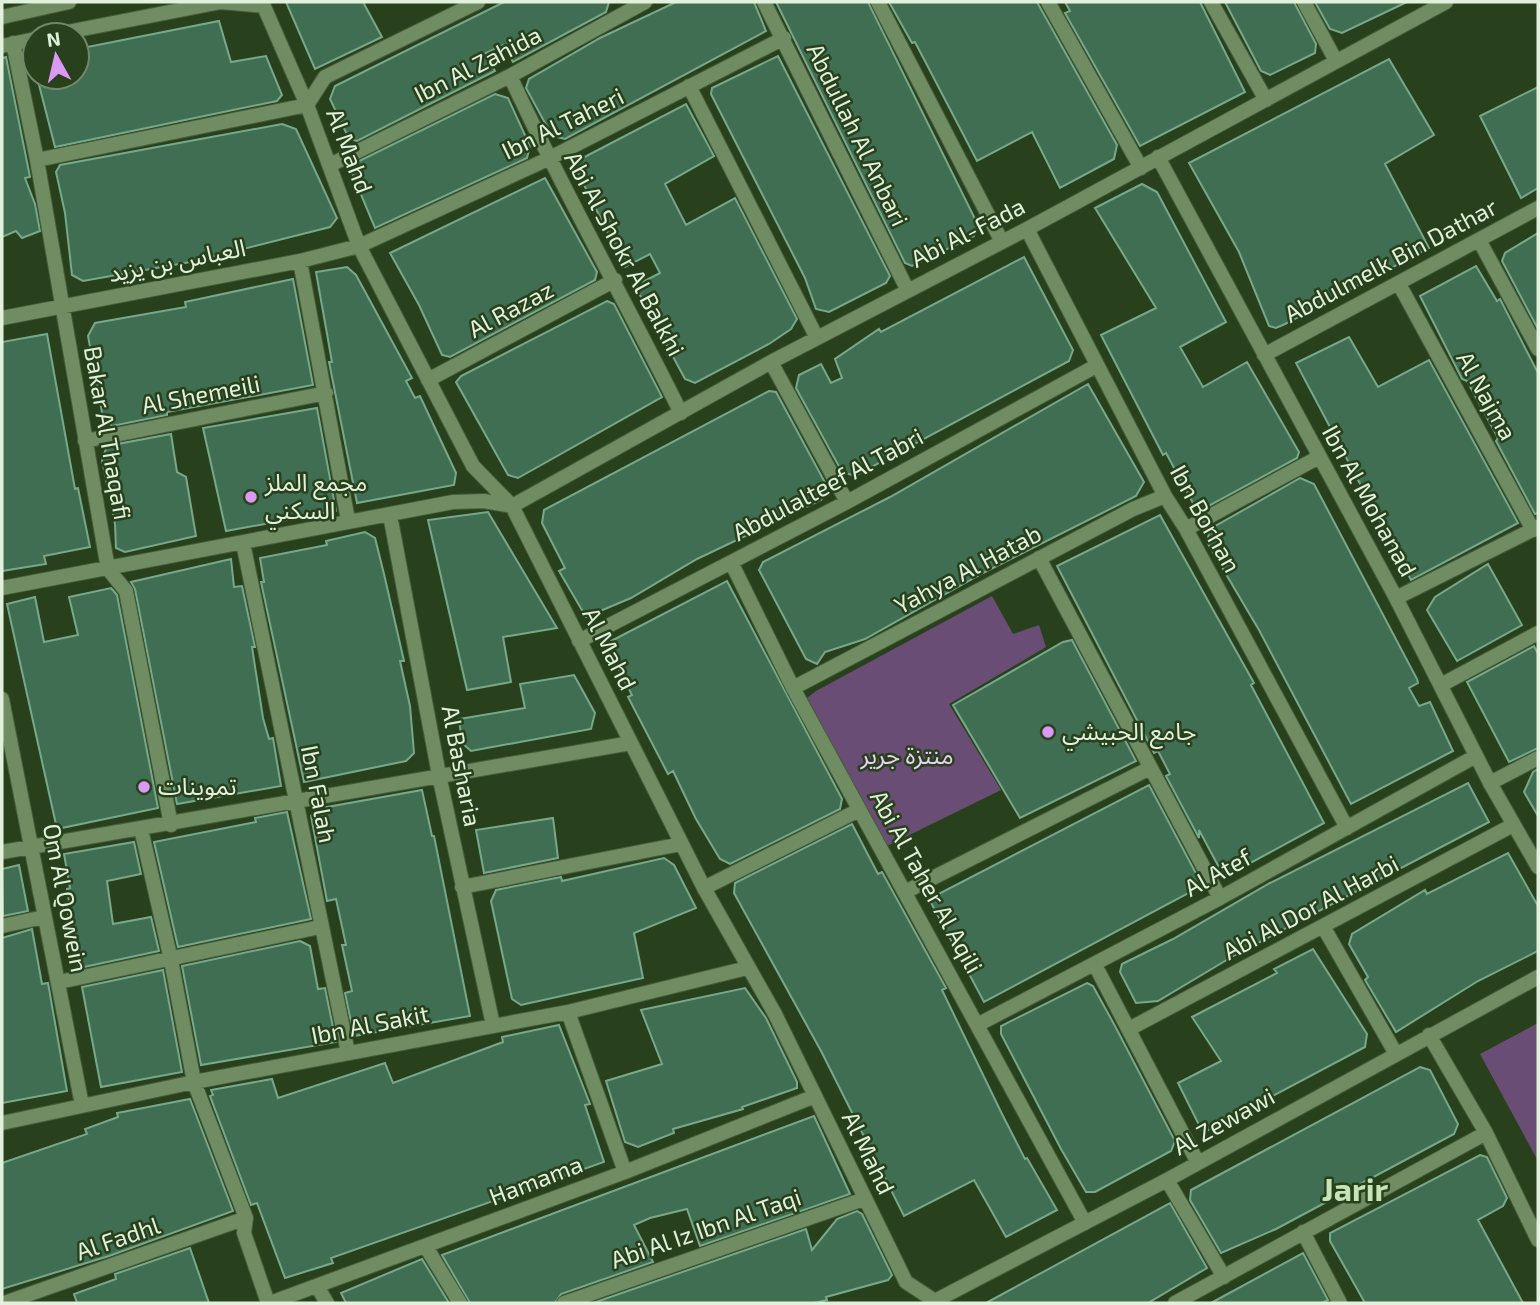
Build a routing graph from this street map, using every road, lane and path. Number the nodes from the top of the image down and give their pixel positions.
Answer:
1 (69, 2) edge
2 (478, 2) edge
3 (645, 2) edge
4 (764, 2) edge
5 (878, 2) edge
6 (1048, 2) edge
7 (1211, 2) edge
8 (1304, 2) edge
9 (1412, 2) edge
10 (1446, 2) edge
11 (208, 3) edge
12 (263, 4) edge
13 (461, 6) edge
14 (625, 7) edge
15 (1420, 16) junction
16 (2, 17) edge
17 (91, 27) edge
18 (783, 38) junction
19 (7, 44) edge
20 (1336, 61) junction
21 (510, 76) junction
22 (689, 86) junction
23 (1266, 100) junction
24 (307, 105) junction
25 (1158, 157) junction
26 (548, 159) junction
27 (37, 160) junction
28 (330, 164) junction
29 (1141, 168) junction
30 (1538, 208) edge
31 (1027, 229) junction
32 (1001, 240) junction
33 (1479, 240) junction
34 (359, 246) junction
35 (300, 261) junction
36 (615, 280) junction
37 (1399, 284) junction
38 (907, 289) junction
39 (62, 306) junction
40 (2, 318) edge
41 (817, 338) junction
42 (1538, 349) edge
43 (1264, 355) junction
44 (771, 362) junction
45 (1096, 366) junction
46 (428, 380) junction
47 (326, 393) junction
48 (681, 413) junction
49 (85, 441) junction
50 (1319, 457) junction
51 (1165, 496) junction
52 (847, 502) junction
53 (512, 506) junction
54 (390, 515) junction
55 (348, 520) junction
56 (1536, 528) edge
57 (1186, 529) junction
58 (243, 543) junction
59 (1039, 558) junction
60 (731, 562) junction
61 (108, 569) junction
62 (2, 588) edge
63 (1396, 598) junction
64 (1538, 633) edge
65 (579, 641) junction
66 (1441, 685) junction
67 (793, 688) junction
68 (2, 699) edge
69 (4, 721) edge
70 (631, 743) junction
71 (1476, 756) junction
72 (1538, 758) edge
73 (1150, 768) junction
74 (439, 775) junction
75 (1490, 783) junction
76 (298, 800) junction
77 (859, 810) junction
78 (171, 825) junction
79 (1513, 825) junction
80 (1347, 828) junction
81 (141, 830) junction
82 (681, 844) junction
83 (32, 846) junction
84 (2, 852) edge
85 (1538, 867) edge
86 (462, 887) junction
87 (704, 888) junction
88 (905, 892) junction
89 (1220, 898) junction
90 (44, 917) junction
91 (2, 926) edge
92 (320, 926) junction
93 (1324, 928) junction
94 (171, 960) junction
95 (1095, 965) junction
96 (747, 968) junction
97 (1538, 977) edge
98 (59, 982) junction
99 (568, 1012) junction
100 (979, 1024) junction
101 (493, 1025) junction
102 (1129, 1029) junction
103 (1429, 1035) junction
104 (348, 1053) junction
105 (1395, 1054) junction
106 (194, 1082) junction
107 (815, 1096) junction
108 (82, 1105) junction
109 (2, 1123) edge
110 (1486, 1133) junction
111 (1198, 1163) junction
112 (625, 1172) junction
113 (1167, 1180) junction
114 (864, 1199) junction
115 (246, 1219) junction
116 (1085, 1223) junction
117 (1303, 1232) junction
118 (1538, 1240) edge
119 (426, 1247) junction
120 (1224, 1277) junction
121 (317, 1286) junction
122 (4, 1303) edge
123 (269, 1303) edge
124 (327, 1303) edge
125 (460, 1303) edge
126 (564, 1303) edge
127 (931, 1303) edge
128 (937, 1303) edge
129 (1175, 1303) edge
130 (1340, 1303) edge

1 - 16 street
2 - 13 street
3 - 14 street, Ibn Al Zahida
4 - 18 street, Abdullah Al Anbari
5 - 32 street
6 - 29 street
7 - 23 street
8 - 20 street
9 - 15 street
10 - 15 street, Abi Al-Fada
11 - 12 street
11 - 17 street
12 - 24 street, Al Mahd
13 - 24 street
14 - 21 street, Ibn Al Zahida
15 - 20 street, Abi Al-Fada
18 - 22 street, Ibn Al Taheri
18 - 38 street, Abdullah Al Anbari
19 - 27 street, Bakar Al Thaqafi
20 - 23 street, Abi Al-Fada
21 - 26 street, Abi Al Shokr Al Balkhi
21 - 28 street, Ibn Al Zahida
22 - 26 street, Ibn Al Taheri
22 - 41 street
23 - 25 street, Abi Al-Fada
24 - 27 street
24 - 28 street, Al Mahd
25 - 29 street, Abi Al-Fada
25 - 43 street, Ibn Al Mohanad
26 - 34 street, Ibn Al Taheri
26 - 36 street, Abi Al Shokr Al Balkhi
27 - 39 street, Bakar Al Thaqafi
28 - 34 street, Al Mahd
29 - 31 street, Abi Al-Fada
30 - 33 street, Abdulmelk Bin Dathar
31 - 32 street, Abi Al-Fada
31 - 45 street, Ibn Borhan
32 - 38 street, Abi Al-Fada
33 - 37 street, Abdulmelk Bin Dathar
33 - 42 street
34 - 35 street, العباس بن يزيد
34 - 46 street, Al Mahd
35 - 39 street, العباس بن يزيد
35 - 47 street
36 - 46 street, Al Razaz
36 - 48 street, Abi Al Shokr Al Balkhi
37 - 43 street, Abdulmelk Bin Dathar
37 - 56 street, Al Najma
38 - 41 street, Abi Al-Fada
39 - 40 street, العباس بن يزيد
39 - 49 street, Bakar Al Thaqafi
41 - 44 street, Abi Al-Fada
43 - 50 street, Ibn Al Mohanad
44 - 48 street, Abi Al-Fada
44 - 52 street
45 - 51 street, Ibn Borhan
45 - 52 street, Abdulalteef Al Tabri
46 - 53 street, Al Mahd
47 - 49 street, Al Shemeili
47 - 55 street
48 - 53 street, Abi Al-Fada
49 - 61 street, Bakar Al Thaqafi
50 - 57 street
50 - 63 street, Ibn Al Mohanad
51 - 57 street, Ibn Borhan
51 - 59 street, Yahya Al Hatab
52 - 60 street, Abdulalteef Al Tabri
53 - 54 street
53 - 65 street, Al Mahd
54 - 55 street
54 - 74 street, Al Basharia
55 - 58 street
56 - 63 street
57 - 80 street, Ibn Borhan
58 - 61 street
58 - 76 street, Ibn Falah
59 - 67 street, Yahya Al Hatab
59 - 73 street
60 - 65 street, Abdulalteef Al Tabri
60 - 67 street, Abi Al Taher Al Aqili
61 - 62 street
61 - 78 street, Bakar Al Thaqafi
63 - 66 street, Ibn Al Mohanad
64 - 66 street
65 - 70 street, Al Mahd
66 - 71 street, Ibn Al Mohanad
67 - 77 street, Abi Al Taher Al Aqili
68 - 69 street, Om Al Qowein
69 - 83 street, Om Al Qowein
70 - 74 street
70 - 82 street, Al Mahd
71 - 75 street, Ibn Al Mohanad
71 - 80 street, Al Atef
72 - 75 street
73 - 88 street
73 - 89 street
74 - 76 street
74 - 86 street, Al Basharia
75 - 79 street, Ibn Al Mohanad
76 - 78 street
76 - 92 street, Ibn Falah
77 - 87 street
77 - 88 street, Abi Al Taher Al Aqili
78 - 81 street
79 - 85 street, Ibn Al Mohanad
79 - 93 street, Abi Al Dor Al Harbi
80 - 89 street, Al Atef
81 - 83 street
81 - 94 street
82 - 86 street
82 - 87 street, Al Mahd
83 - 84 street
83 - 90 street, Om Al Qowein
86 - 101 street, Al Basharia
87 - 96 street, Al Mahd
88 - 100 street, Abi Al Taher Al Aqili
89 - 95 street, Al Atef
90 - 91 street
90 - 98 street, Om Al Qowein
92 - 94 street
92 - 104 street, Ibn Falah
93 - 102 street, Abi Al Dor Al Harbi
93 - 105 street
94 - 98 street
94 - 106 street
95 - 100 street, Al Atef
95 - 102 street
96 - 99 street, Ibn Al Sakit
96 - 107 street, Al Mahd
97 - 103 street, Al Zewawi
98 - 108 street, Om Al Qowein
99 - 101 street, Ibn Al Sakit
99 - 112 street
100 - 116 street, Abi Al Taher Al Aqili
101 - 104 street, Ibn Al Sakit
102 - 111 street
103 - 105 street, Al Zewawi
103 - 110 street
104 - 106 street, Ibn Al Sakit
105 - 111 street, Al Zewawi
106 - 108 street, Ibn Al Sakit
106 - 115 street
107 - 112 street, Hamama
107 - 114 street, Al Mahd
108 - 109 street, Ibn Al Sakit
110 - 117 street
110 - 118 street
111 - 113 street, Al Zewawi
112 - 119 street, Hamama
113 - 116 street, Al Zewawi
113 - 120 street
114 - 126 street, Abi Al Iz Ibn Al Taqi
114 - 128 street, Al Mahd
115 - 122 street, Al Fadhl
115 - 123 street
116 - 128 street, Al Zewawi
117 - 120 street
117 - 130 street
119 - 121 street, Hamama
119 - 125 street
120 - 129 street
121 - 123 street, Hamama
121 - 124 street
127 - 128 street, Al Zewawi

